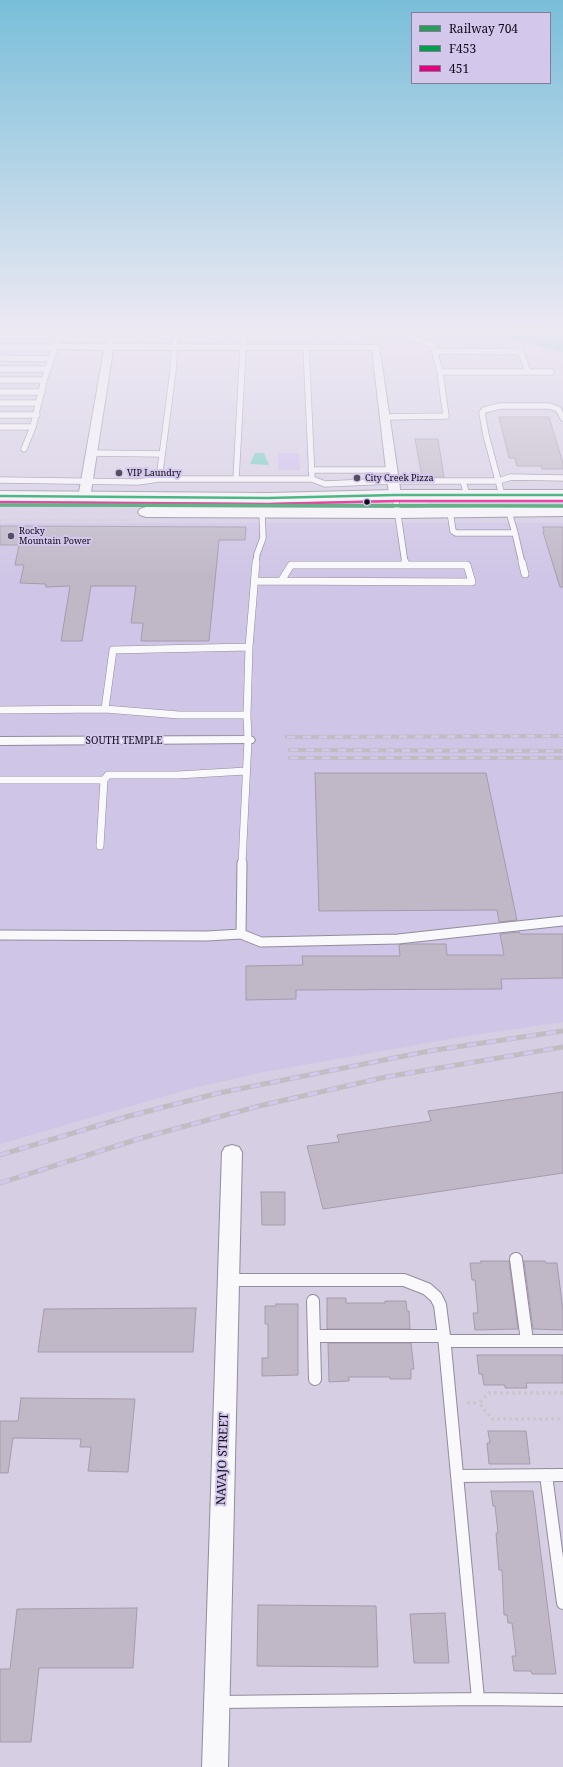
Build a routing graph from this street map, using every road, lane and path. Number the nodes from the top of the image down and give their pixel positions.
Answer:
1 (98, 412) edge
2 (167, 412) edge
3 (240, 412) edge
4 (309, 412) edge
5 (384, 412) edge
6 (446, 412) edge
7 (482, 412) edge
8 (0, 415) edge
9 (37, 415) joint
10 (385, 417) junction
11 (0, 427) edge
12 (33, 427) junction
13 (24, 448) dead end
14 (91, 453) junction
15 (162, 454) junction
16 (311, 470) junction
17 (390, 470) junction
18 (563, 478) edge
19 (159, 479) junction
20 (236, 479) junction
21 (312, 479) junction
22 (0, 480) edge
23 (87, 481) junction
24 (393, 488) junction
25 (500, 488) junction
26 (0, 496) edge
27 (563, 496) edge
28 (84, 498) junction
29 (0, 510) edge
30 (563, 511) edge
31 (450, 512) junction
32 (509, 512) junction
33 (262, 513) junction
34 (398, 513) junction
35 (515, 533) junction
36 (405, 565) junction
37 (525, 574) dead end
38 (255, 581) junction
39 (281, 581) junction
40 (249, 647) junction
41 (105, 709) junction
42 (0, 710) edge
43 (247, 715) junction
44 (248, 740) junction
45 (0, 741) edge
46 (246, 772) junction
47 (0, 780) edge
48 (104, 780) junction
49 (100, 846) dead end
50 (563, 921) edge
51 (241, 934) junction
52 (0, 935) edge
53 (232, 1152) dead end
54 (516, 1259) dead end
55 (228, 1280) junction
56 (313, 1301) dead end
57 (315, 1336) junction
58 (445, 1339) junction
59 (527, 1341) junction
60 (563, 1341) edge
61 (315, 1379) dead end
62 (563, 1393) edge
63 (467, 1403) dead end
64 (479, 1403) junction
65 (563, 1419) edge
66 (546, 1475) junction
67 (563, 1475) edge
68 (458, 1476) junction
69 (563, 1603) edge
70 (478, 1699) junction
71 (563, 1700) edge
72 (216, 1702) junction
73 (215, 1767) edge

1 - 14 street
2 - 15 lane
3 - 20 lane
4 - 16 lane
5 - 10 street
6 - 10 lane
7 - 25 lane
8 - 9 lane
9 - 12 lane
10 - 17 street
11 - 12 lane
12 - 13 lane
14 - 15 lane
14 - 23 street
15 - 19 lane
16 - 17 lane
16 - 21 lane
17 - 24 street
18 - 25 lane
19 - 20 lane
19 - 23 lane
20 - 21 lane
21 - 24 lane
22 - 23 lane
23 - 28 street
24 - 25 main road
24 - 28 main road
24 - 34 lane
25 - 27 main road
26 - 28 main road
29 - 33 main road
30 - 32 main road
31 - 32 main road
31 - 34 main road
31 - 35 lane
32 - 35 lane
33 - 34 main road
33 - 38 lane
34 - 36 lane
35 - 37 lane
36 - 39 lane
36 - 39 lane
38 - 39 lane
38 - 40 lane
40 - 41 lane
40 - 43 lane
41 - 42 lane
41 - 43 lane
43 - 44 lane
44 - 45 street, SOUTH TEMPLE
44 - 46 lane
46 - 48 lane
46 - 51 lane
47 - 48 lane
48 - 49 lane
50 - 51 lane
51 - 52 lane
53 - 55 street, NAVAJO STREET
54 - 59 lane
55 - 58 lane
55 - 72 street, NAVAJO STREET
56 - 57 lane
57 - 58 lane
57 - 61 lane
58 - 59 lane
58 - 68 lane
59 - 60 lane
62 - 64 path
63 - 64 path
64 - 65 path
66 - 67 lane
66 - 68 lane
66 - 69 lane
68 - 70 lane
70 - 71 lane
70 - 72 lane
72 - 73 street, NAVAJO STREET

